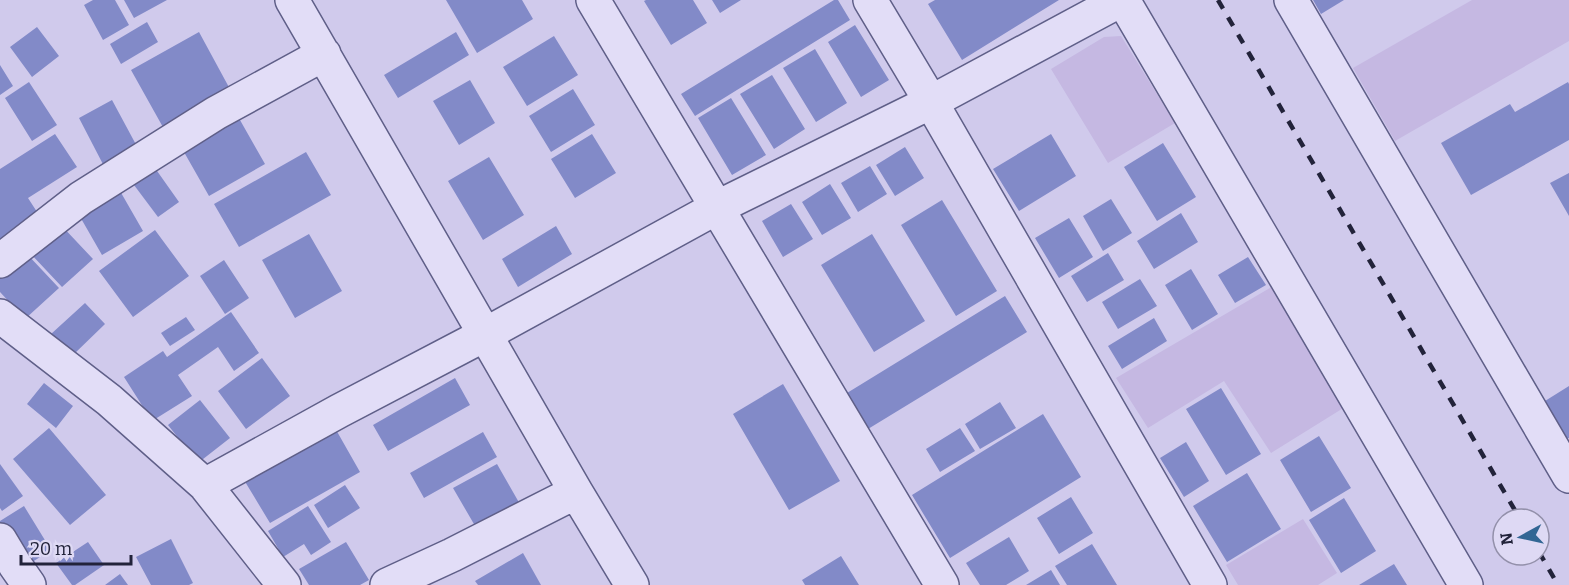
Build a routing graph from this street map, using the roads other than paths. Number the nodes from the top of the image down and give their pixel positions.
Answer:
1 (292, 0) edge
2 (593, 0) edge
3 (870, 0) edge
4 (1122, 0) edge
5 (1291, 0) edge
6 (324, 54) junction
7 (931, 102) junction
8 (716, 208) junction
9 (0, 261) edge
10 (0, 316) edge
11 (486, 334) junction
12 (1569, 476) edge
13 (205, 485) junction
14 (576, 492) junction
15 (0, 540) edge
16 (29, 585) edge
17 (284, 585) edge
18 (387, 585) edge
19 (632, 585) edge
20 (942, 585) edge
21 (1210, 585) edge
22 (1466, 585) edge

1 - 6 street
2 - 8 street
3 - 7 street
4 - 7 street
4 - 22 street
5 - 12 street
6 - 9 street
6 - 11 street
7 - 8 street
7 - 21 street
8 - 11 street
8 - 20 street
10 - 13 street
11 - 13 street
11 - 14 street
13 - 17 street
14 - 18 street
14 - 19 street
15 - 16 street

